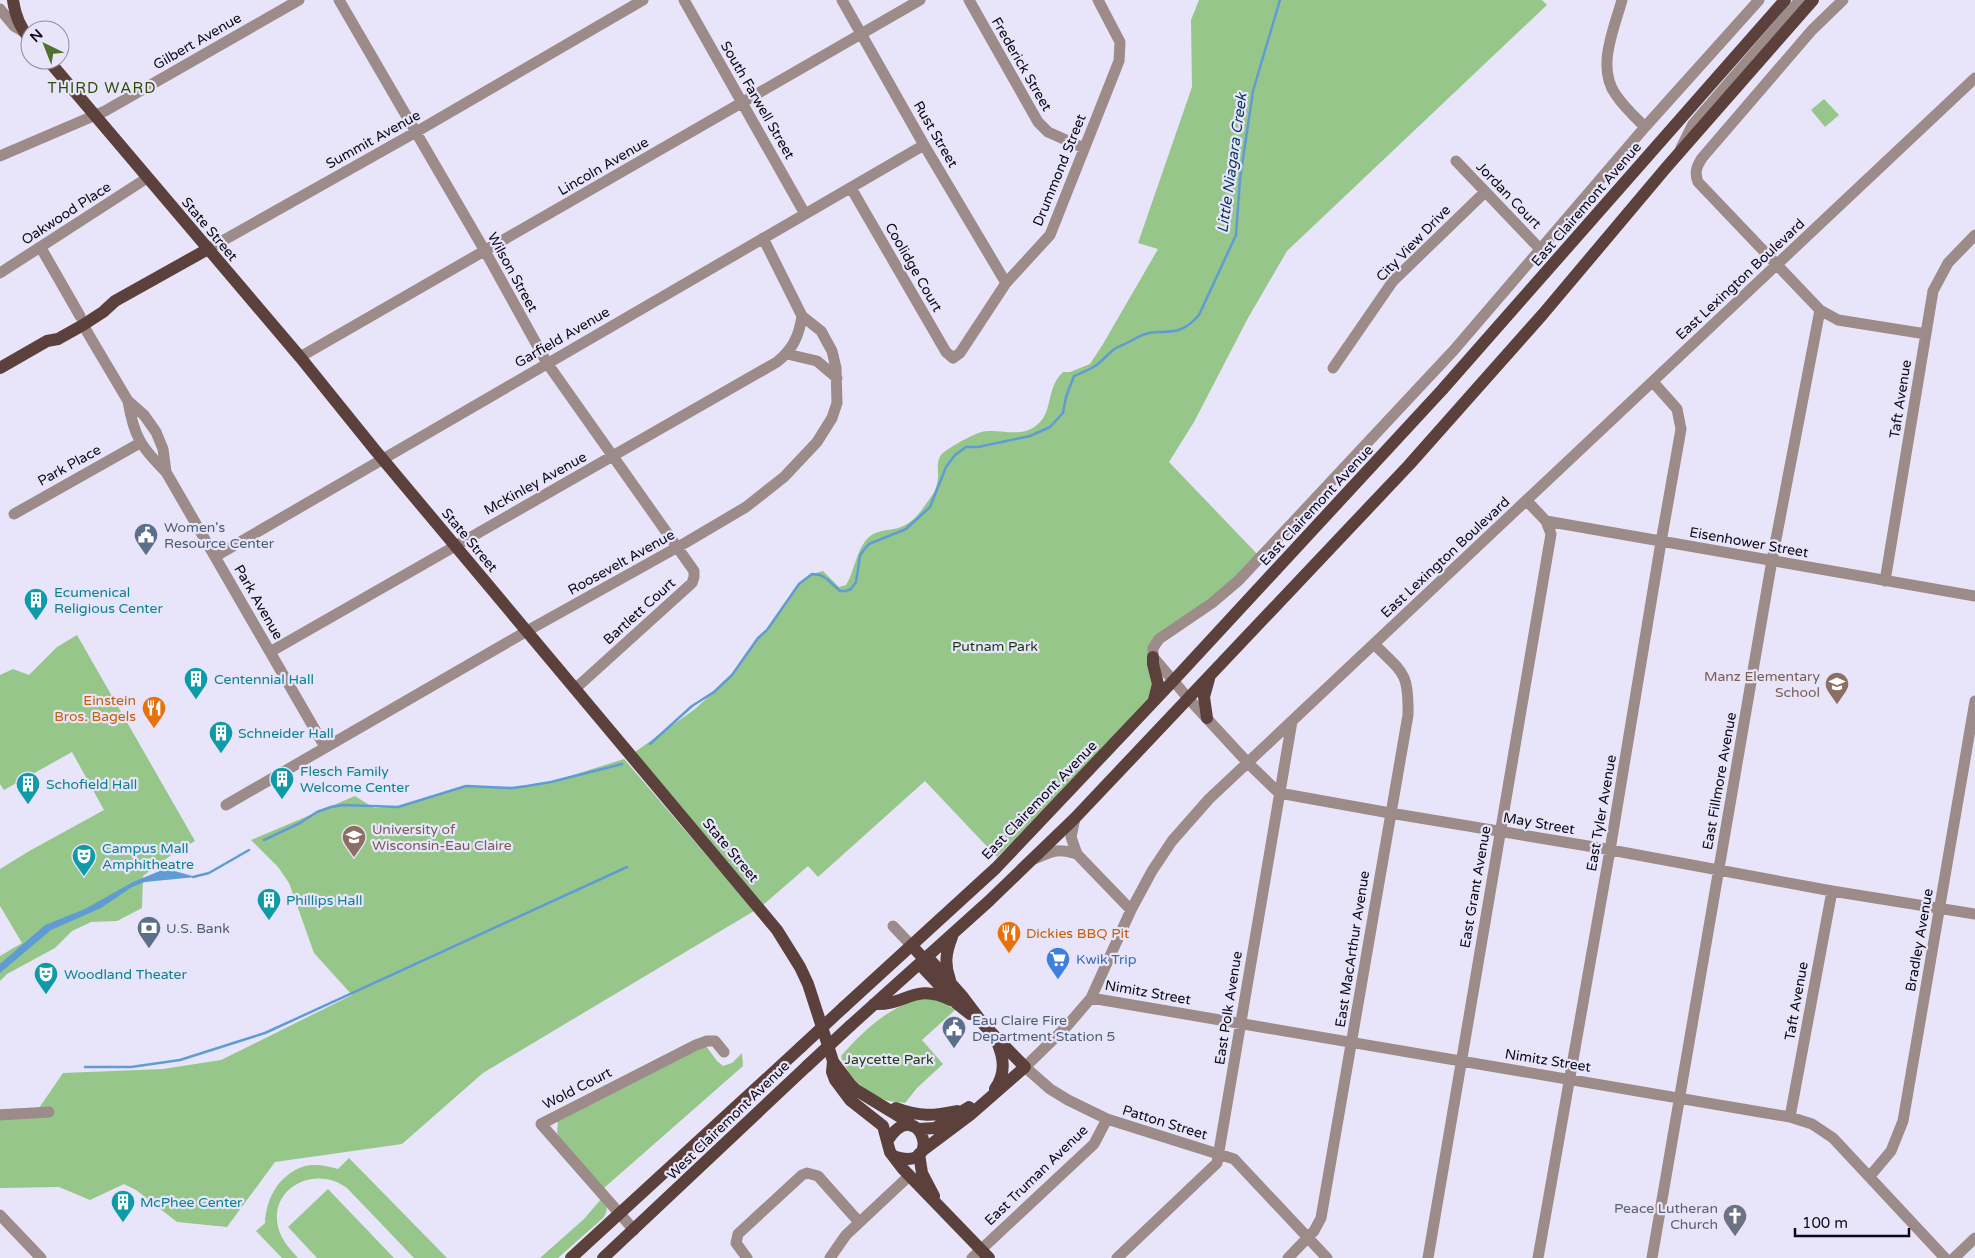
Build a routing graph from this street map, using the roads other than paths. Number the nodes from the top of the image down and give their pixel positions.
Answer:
1 (13, 0) edge
2 (299, 0) edge
3 (339, 0) edge
4 (643, 0) edge
5 (684, 0) edge
6 (842, 0) edge
7 (920, 0) edge
8 (969, 0) edge
9 (1098, 0) edge
10 (1622, 0) edge
11 (1759, 0) edge
12 (1785, 0) edge
13 (1800, 0) edge
14 (1812, 0) edge
15 (1844, 0) edge
16 (0, 10) edge
17 (20, 23) edge
18 (20, 30) edge
19 (861, 34) junction
20 (57, 70) edge
21 (1975, 78) edge
22 (742, 103) junction
23 (95, 115) junction
24 (1645, 127) junction
25 (416, 132) junction
26 (924, 145) junction
27 (1084, 148) junction
28 (1678, 154) junction
29 (0, 156) edge
30 (1456, 161) dead end
31 (147, 178) junction
32 (852, 188) junction
33 (1485, 192) junction
34 (805, 214) junction
35 (1975, 235) edge
36 (763, 238) junction
37 (41, 248) junction
38 (208, 249) junction
39 (1541, 250) junction
40 (485, 251) junction
41 (1778, 264) junction
42 (0, 273) edge
43 (1006, 283) junction
44 (1820, 310) junction
45 (802, 316) junction
46 (82, 321) junction
47 (1926, 334) junction
48 (788, 354) junction
49 (300, 357) junction
50 (953, 358) joint
51 (547, 363) junction
52 (0, 368) edge
53 (1333, 368) dead end
54 (837, 378) junction
55 (1653, 382) junction
56 (128, 401) junction
57 (140, 443) junction
58 (613, 457) junction
59 (383, 460) junction
60 (166, 472) junction
61 (1527, 501) junction
62 (14, 514) dead end
63 (1546, 521) junction
64 (1661, 542) junction
65 (455, 546) junction
66 (678, 548) junction
67 (216, 556) junction
68 (1772, 560) junction
69 (1885, 581) junction
70 (1975, 596) edge
71 (527, 631) junction
72 (1374, 644) junction
73 (270, 652) junction
74 (1153, 657) junction
75 (1210, 674) junction
76 (1174, 681) junction
77 (576, 688) junction
78 (1188, 698) junction
79 (1975, 701) edge
80 (1153, 703) junction
81 (1206, 718) junction
82 (1292, 721) junction
83 (325, 747) junction
84 (1248, 762) junction
85 (1279, 793) junction
86 (226, 805) dead end
87 (1390, 814) junction
88 (1075, 818) junction
89 (1500, 831) junction
90 (1610, 850) junction
91 (1077, 854) junction
92 (1033, 860) junction
93 (1719, 870) junction
94 (1832, 891) junction
95 (1939, 908) junction
96 (1131, 910) junction
97 (1975, 914) edge
98 (893, 926) dead end
99 (953, 934) junction
100 (912, 946) junction
101 (925, 960) junction
102 (951, 982) junction
103 (1091, 998) junction
104 (956, 1003) junction
105 (874, 1004) junction
106 (844, 1007) joint
107 (1241, 1023) junction
108 (984, 1025) junction
109 (995, 1037) junction
110 (1352, 1042) junction
111 (724, 1052) dead end
112 (833, 1061) junction
113 (1460, 1061) junction
114 (1025, 1066) junction
115 (1570, 1078) junction
116 (870, 1098) junction
117 (989, 1098) junction
118 (1680, 1098) junction
119 (963, 1110) junction
120 (49, 1112) dead end
121 (0, 1116) edge
122 (1790, 1117) junction
123 (1107, 1119) junction
124 (915, 1128) junction
125 (888, 1140) junction
126 (921, 1152) junction
127 (1220, 1154) junction
128 (894, 1156) junction
129 (909, 1176) junction
130 (1870, 1176) junction
131 (940, 1206) junction
132 (620, 1214) junction
133 (0, 1215) edge
134 (859, 1222) junction
135 (634, 1230) junction
136 (1308, 1238) junction
137 (1975, 1238) edge
138 (981, 1255) edge
139 (42, 1258) edge
140 (571, 1258) edge
141 (603, 1258) edge
142 (747, 1258) edge
143 (830, 1258) edge
144 (1117, 1258) edge
145 (1288, 1258) edge
146 (1327, 1258) edge
147 (1428, 1258) edge
148 (1538, 1258) edge
149 (1652, 1258) edge
150 (1945, 1258) edge
151 (1954, 1258) edge

1 - 17 main road
2 - 23 street, Gilbert Avenue
3 - 25 street, Wilson Street
4 - 25 street, Summit Avenue
5 - 22 street, South Farwell Street
6 - 19 street, Rust Street
7 - 19 street, Lincoln Avenue
8 - 27 street, Frederick Street
9 - 27 street, Drummond Street
10 - 24 street
11 - 24 street
12 - 76 main road, East Clairemont Avenue
13 - 28 street
14 - 28 main road
15 - 41 street
16 - 18 street
19 - 22 street, Lincoln Avenue
19 - 26 street, Rust Street
20 - 23 main road, State Street
21 - 41 street, East Lexington Boulevard
22 - 34 street, South Farwell Street
22 - 40 street, Lincoln Avenue
23 - 29 street, Gilbert Avenue
23 - 31 main road, State Street
24 - 39 street
25 - 38 street, Summit Avenue
25 - 40 street, Wilson Street
26 - 32 street, Garfield Avenue
26 - 43 street, Rust Street
27 - 43 street, Drummond Street
28 - 75 main road
30 - 33 street, Jordan Court
31 - 37 street, Oakwood Place
31 - 38 main road, State Street
32 - 34 street, Garfield Avenue
32 - 50 street, Coolidge Court
33 - 39 street, Jordan Court
33 - 53 street, City View Drive
34 - 36 street, Garfield Avenue
35 - 47 street, Taft Avenue
36 - 45 street, Roosevelt Avenue
36 - 51 street, Garfield Avenue
37 - 42 street, Oakwood Place
37 - 46 street, Park Avenue
38 - 46 main road, Summit Avenue
38 - 49 main road, State Street
39 - 74 street
40 - 49 street, Lincoln Avenue
40 - 51 street, Wilson Street
41 - 44 street
41 - 55 street, East Lexington Boulevard
43 - 50 street, Drummond Street
44 - 47 street
44 - 68 street, East Fillmore Avenue
45 - 48 street
45 - 54 street, Roosevelt Avenue
46 - 52 main road, Summit Avenue
46 - 56 street, Park Avenue
47 - 69 street, Taft Avenue
48 - 54 street
48 - 58 street, McKinley Avenue
49 - 59 main road, State Street
51 - 58 street, Wilson Street
51 - 59 street, Garfield Avenue
54 - 66 street, Roosevelt Avenue
55 - 61 street, East Lexington Boulevard
55 - 64 street, East Tyler Avenue
56 - 57 street, Park Avenue
56 - 60 street, Park Avenue
57 - 60 street, Park Avenue
57 - 62 street, Park Place
58 - 65 street, McKinley Avenue
58 - 66 street, Wilson Street
59 - 65 main road, State Street
59 - 67 street, Garfield Avenue
60 - 67 street, Park Avenue
61 - 63 street
61 - 72 street, East Lexington Boulevard
63 - 64 street, Eisenhower Street
63 - 89 street, East Grant Avenue
64 - 68 street, Eisenhower Street
64 - 90 street, East Tyler Avenue
65 - 71 main road, State Street
65 - 73 street, McKinley Avenue
66 - 71 street, Roosevelt Avenue
66 - 77 street, Bartlett Court
67 - 73 street, Park Avenue
68 - 69 street, Eisenhower Street
68 - 93 street, East Fillmore Avenue
69 - 70 street, Eisenhower Street
71 - 77 main road, State Street
71 - 83 street, Roosevelt Avenue
72 - 82 street, East Lexington Boulevard
72 - 87 street, East MacArthur Avenue
73 - 83 street, Park Avenue
74 - 76 street
74 - 80 main road
75 - 78 main road
75 - 81 main road
76 - 78 street
76 - 80 main road, East Clairemont Avenue
77 - 112 main road, State Street
78 - 81 street
78 - 88 main road
79 - 95 street, Bradley Avenue
80 - 100 main road, East Clairemont Avenue
81 - 84 street
82 - 84 street, East Lexington Boulevard
82 - 85 street, East Polk Avenue
83 - 86 street, Roosevelt Avenue
84 - 85 street
84 - 96 street, East Lexington Boulevard
85 - 87 street, May Street
85 - 107 street, East Polk Avenue
87 - 89 street, May Street
87 - 110 street, East MacArthur Avenue
88 - 91 street
88 - 92 main road
89 - 90 street, May Street
89 - 113 street, East Grant Avenue
90 - 93 street, May Street
90 - 115 street, East Tyler Avenue
91 - 92 street
91 - 96 street
92 - 99 main road
93 - 94 street, May Street
93 - 118 street, East Fillmore Avenue
94 - 95 street, May Street
94 - 122 street, Taft Avenue
95 - 97 street, May Street
95 - 130 street, Bradley Avenue
96 - 103 street, East Lexington Boulevard
98 - 100 street, Patton Street
99 - 101 main road
99 - 102 main road
100 - 101 main road, Patton Street
100 - 106 main road, East Clairemont Avenue
101 - 102 main road, Patton Street
101 - 104 main road, Patton Street
101 - 105 main road
102 - 108 main road, Patton Street
103 - 107 street, Nimitz Street
103 - 114 street, East Lexington Boulevard
104 - 105 main road
104 - 108 main road, Patton Street
105 - 135 main road, West Clairemont Avenue, bridge
106 - 132 main road, West Clairemont Avenue, bridge
107 - 110 street, Nimitz Street
107 - 127 street, East Polk Avenue
108 - 109 main road, Patton Street
109 - 114 main road, Patton Street
109 - 117 main road, East Lexington Boulevard
110 - 113 street, Nimitz Street
110 - 136 street, East MacArthur Avenue
111 - 132 street, Wold Court
112 - 116 main road, State Street
112 - 125 main road, State Street
113 - 115 street, Nimitz Street
113 - 147 street, East Grant Avenue
114 - 117 main road, East Lexington Boulevard
114 - 123 street, Patton Street
115 - 118 street, Nimitz Street
115 - 148 street, East Tyler Avenue
116 - 119 main road
116 - 124 main road, State Street
117 - 119 main road, East Lexington Boulevard
117 - 126 main road, East Lexington Boulevard
118 - 122 street, Nimitz Street
118 - 149 street, East Fillmore Avenue
119 - 124 main road, East Lexington Boulevard
120 - 121 street
122 - 130 street, Nimitz Street
123 - 127 street, Patton Street
123 - 138 street, East Truman Avenue
124 - 125 main road
124 - 126 main road
125 - 128 main road
126 - 128 main road
126 - 131 main road
127 - 136 street, Patton Street
127 - 144 street, East Polk Avenue
128 - 129 main road
129 - 131 main road
129 - 134 street
130 - 150 street, Nimitz Street
131 - 138 main road
132 - 135 street, Wold Court
132 - 140 main road, West Clairemont Avenue
133 - 139 street
134 - 142 street
134 - 143 street
135 - 141 main road, West Clairemont Avenue
136 - 145 street, East MacArthur Avenue
136 - 146 street, Patton Street
137 - 151 street

